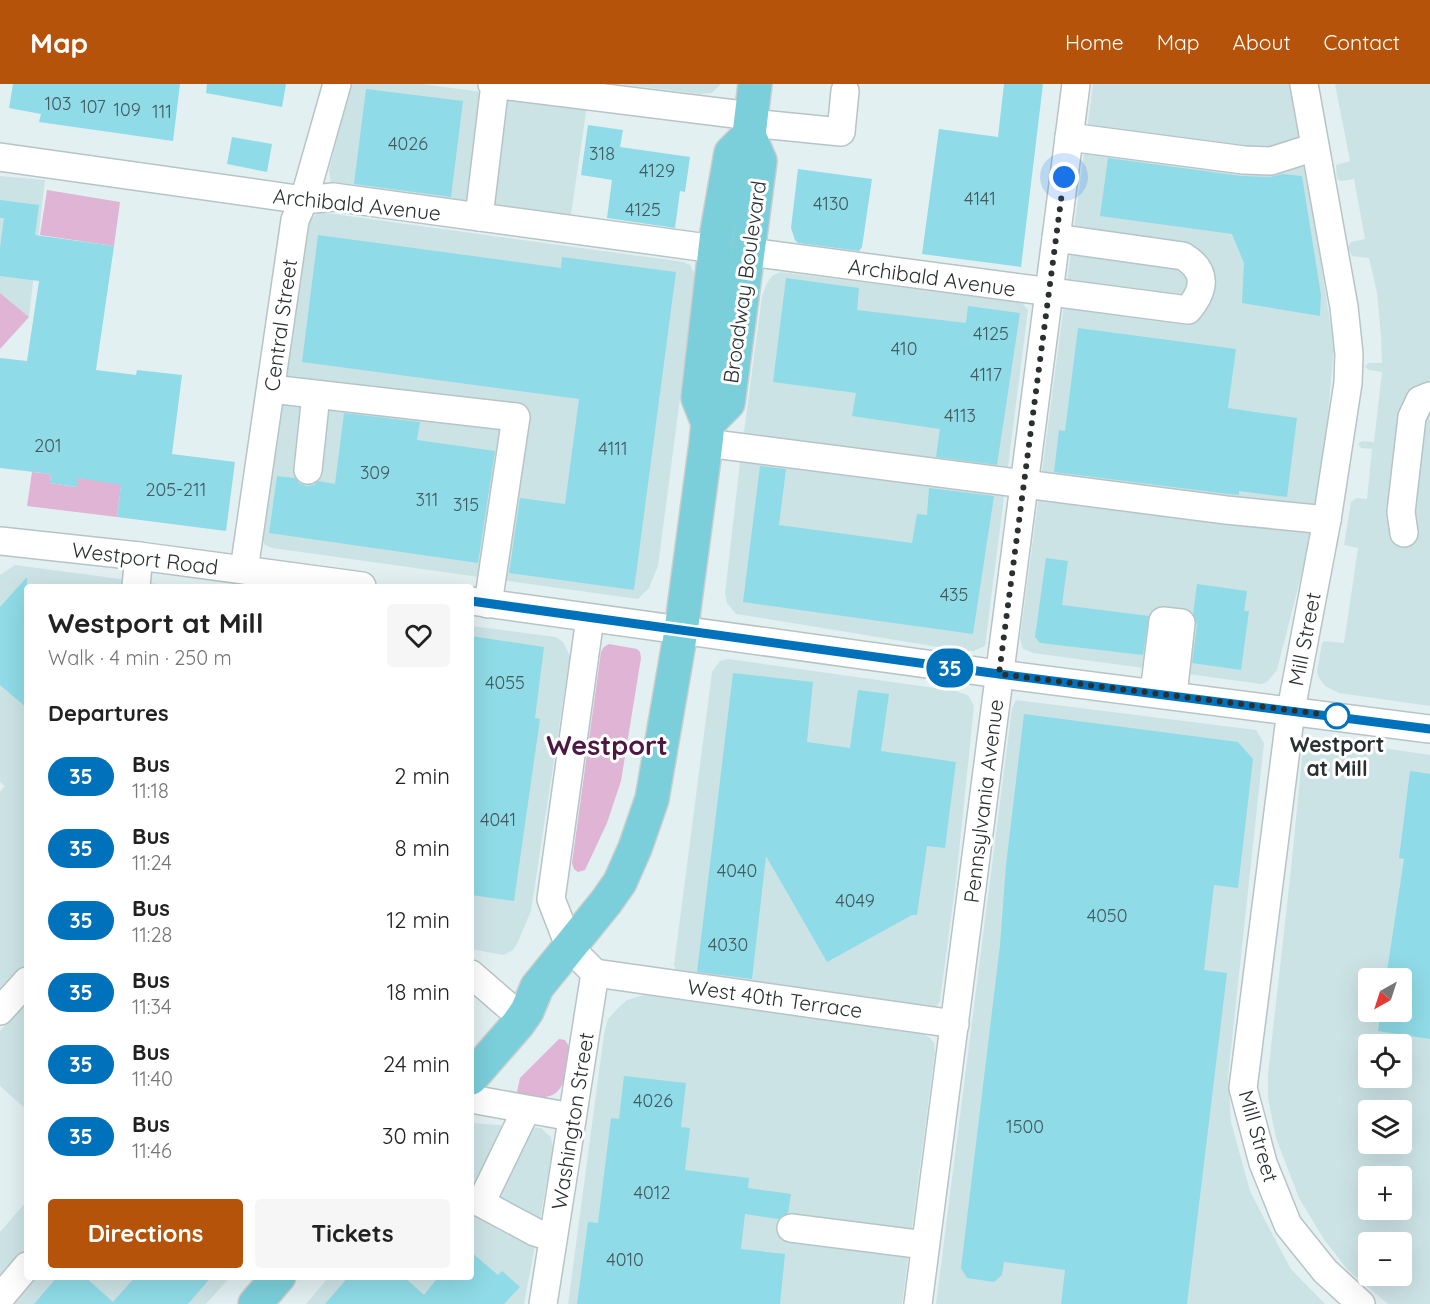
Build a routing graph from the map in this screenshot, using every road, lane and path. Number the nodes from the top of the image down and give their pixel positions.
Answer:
1 (337, 84) edge
2 (494, 84) edge
3 (1076, 84) edge
4 (1304, 84) edge
5 (845, 91) dead end
6 (752, 115) edge
7 (1069, 136) junction
8 (1315, 147) junction
9 (0, 157) edge
10 (304, 200) junction
11 (479, 217) junction
12 (1056, 238) junction
13 (715, 249) junction
14 (749, 252) junction
15 (1049, 293) junction
16 (271, 389) junction
17 (316, 395) junction
18 (1430, 396) edge
19 (707, 433) junction
20 (308, 470) dead end
21 (1024, 484) junction
22 (1327, 520) junction
23 (1404, 533) dead end
24 (0, 541) edge
25 (139, 556) junction
26 (254, 576) edge
27 (136, 584) edge
28 (340, 584) edge
29 (479, 602) edge
30 (590, 618) junction
31 (1172, 622) dead end
32 (681, 631) junction
33 (999, 674) junction
34 (1163, 694) junction
35 (1291, 710) junction
36 (1430, 729) edge
37 (570, 948) junction
38 (595, 974) junction
39 (474, 977) edge
40 (24, 984) edge
41 (537, 987) junction
42 (508, 1006) junction
43 (0, 1011) edge
44 (955, 1024) junction
45 (474, 1046) edge
46 (474, 1075) edge
47 (474, 1100) edge
48 (526, 1110) junction
49 (572, 1117) junction
50 (474, 1204) edge
51 (791, 1228) dead end
52 (553, 1238) junction
53 (926, 1245) junction
54 (24, 1270) edge
55 (276, 1280) edge
56 (0, 1298) edge
57 (255, 1304) edge
58 (543, 1304) edge
59 (918, 1304) edge
60 (1361, 1304) edge

1 - 10 street, Central Street
2 - 6 street
2 - 11 street
3 - 7 street, Pennsylvania Avenue
4 - 8 street, Mill Street
5 - 6 street
6 - 13 main road, Broadway Boulevard
6 - 14 main road, Broadway Boulevard
7 - 8 street
7 - 12 street, Pennsylvania Avenue
8 - 22 street, Mill Street
9 - 10 street, Archibald Avenue
10 - 11 street, Archibald Avenue
10 - 16 street, Central Street
11 - 13 street, Archibald Avenue
12 - 15 street, Pennsylvania Avenue
12 - 15 street, Archibald Avenue
13 - 19 main road, Broadway Boulevard
14 - 15 street, Archibald Avenue
14 - 19 main road, Broadway Boulevard
15 - 21 street, Pennsylvania Avenue
16 - 17 street
16 - 26 street, Central Street
17 - 20 street
17 - 29 street
18 - 23 street
19 - 21 street
19 - 32 main road, Broadway Boulevard
21 - 22 street
21 - 33 street, Pennsylvania Avenue
22 - 35 street, Mill Street
24 - 25 street, Westport Road
25 - 26 street, Westport Road
25 - 27 street
26 - 28 street, Westport Road
29 - 30 street
30 - 32 street
30 - 37 street
31 - 34 street
32 - 33 street
32 - 37 main road, Broadway Boulevard
33 - 34 street
33 - 44 street, Pennsylvania Avenue
34 - 35 street
35 - 36 street
35 - 60 street, Mill Street
37 - 38 street
37 - 41 main road, Broadway Boulevard
38 - 44 street, West 40th Terrace
38 - 49 street, Washington Street
39 - 42 street
40 - 43 street
41 - 42 main road, Broadway Boulevard
41 - 46 main road, Broadway Boulevard
42 - 45 main road, Broadway Boulevard
44 - 53 street, Pennsylvania Avenue
47 - 48 street
48 - 49 street
48 - 50 street
49 - 52 street, Washington Street
50 - 52 street
51 - 53 street
52 - 58 street, Washington Street
53 - 59 street, Pennsylvania Avenue
54 - 56 street
55 - 57 main road

